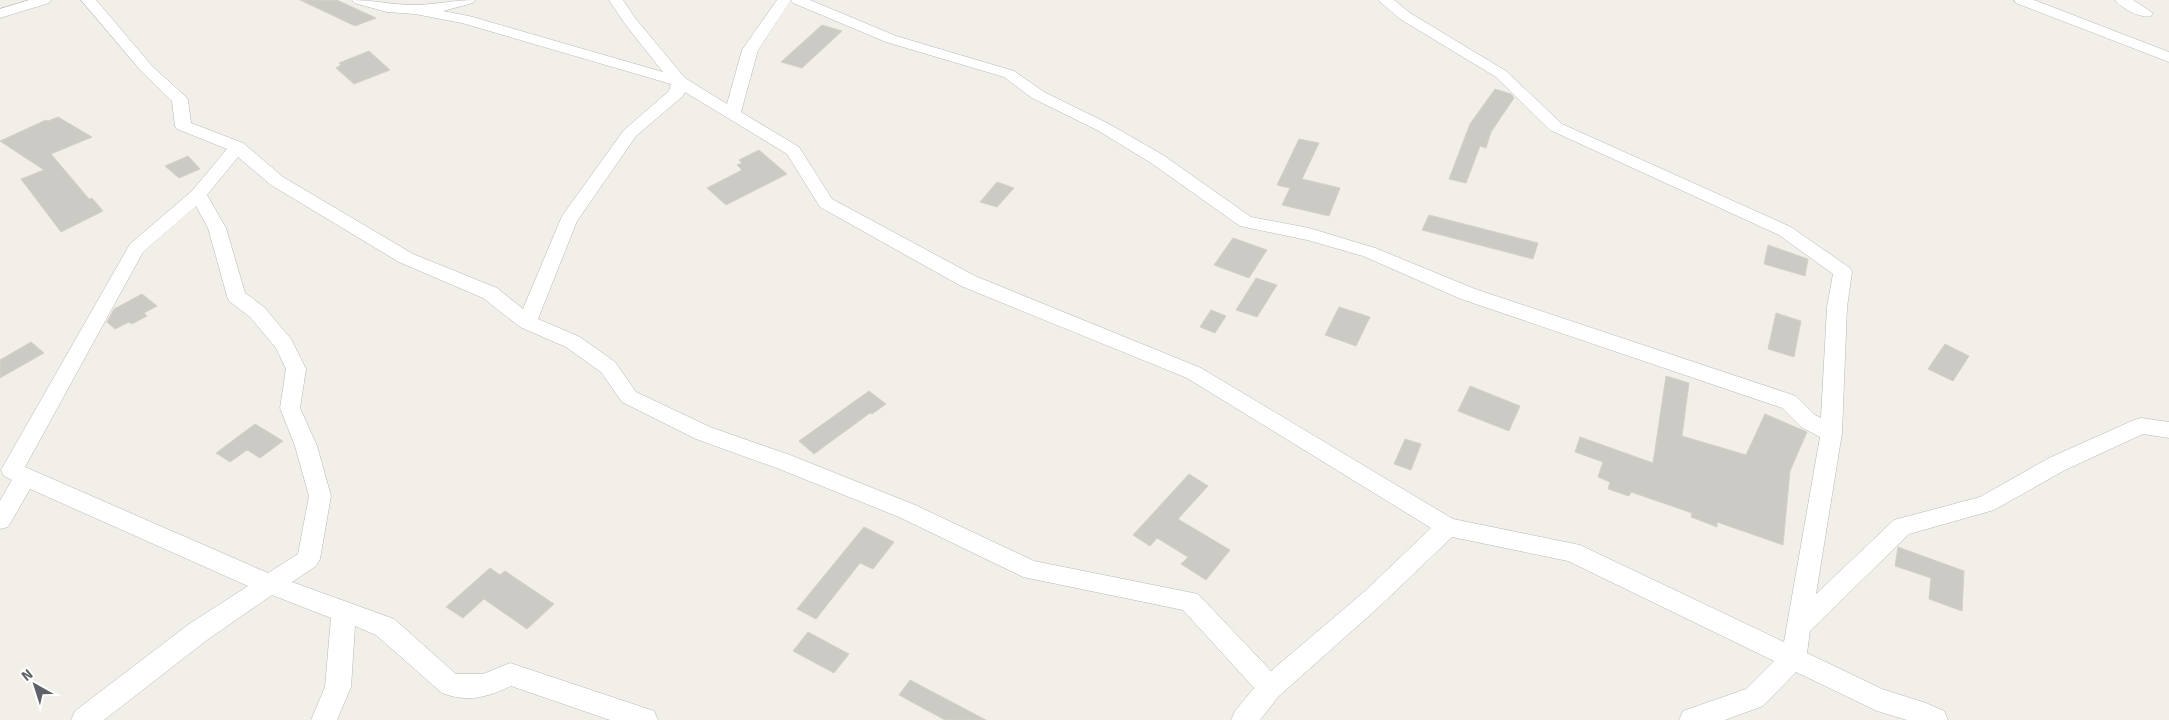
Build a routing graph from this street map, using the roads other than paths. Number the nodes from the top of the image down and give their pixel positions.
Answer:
1 (44, 0) edge
2 (88, 0) edge
3 (359, 0) edge
4 (468, 0) edge
5 (616, 0) edge
6 (784, 0) edge
7 (798, 0) edge
8 (1385, 0) edge
9 (2022, 0) edge
10 (2122, 0) edge
11 (420, 11) junction
12 (2146, 13) dead end
13 (0, 14) edge
14 (2169, 57) edge
15 (679, 80) junction
16 (732, 114) junction
17 (237, 147) junction
18 (198, 195) junction
19 (527, 322) junction
20 (2169, 430) edge
21 (1831, 433) junction
22 (13, 470) edge
23 (0, 520) edge
24 (1448, 527) junction
25 (270, 584) junction
26 (344, 611) junction
27 (1799, 626) junction
28 (1794, 658) junction
29 (1270, 688) junction
30 (84, 720) edge
31 (324, 720) edge
32 (645, 720) edge
33 (1244, 720) edge
34 (1692, 720) edge
35 (1935, 720) edge

1 - 13 street
2 - 17 street
3 - 11 street
4 - 11 street
5 - 15 street
6 - 16 street
7 - 21 street
8 - 21 street
9 - 14 street
10 - 12 street
11 - 15 street
15 - 16 street
15 - 19 street
16 - 24 street
17 - 18 street
17 - 19 street
18 - 22 street
18 - 25 street
19 - 29 street
20 - 27 street
21 - 27 street
22 - 23 street
22 - 25 street
24 - 28 street
24 - 29 street
25 - 26 street
25 - 30 street
26 - 31 street
26 - 32 street
27 - 28 street
28 - 34 street
28 - 35 street
29 - 33 street

